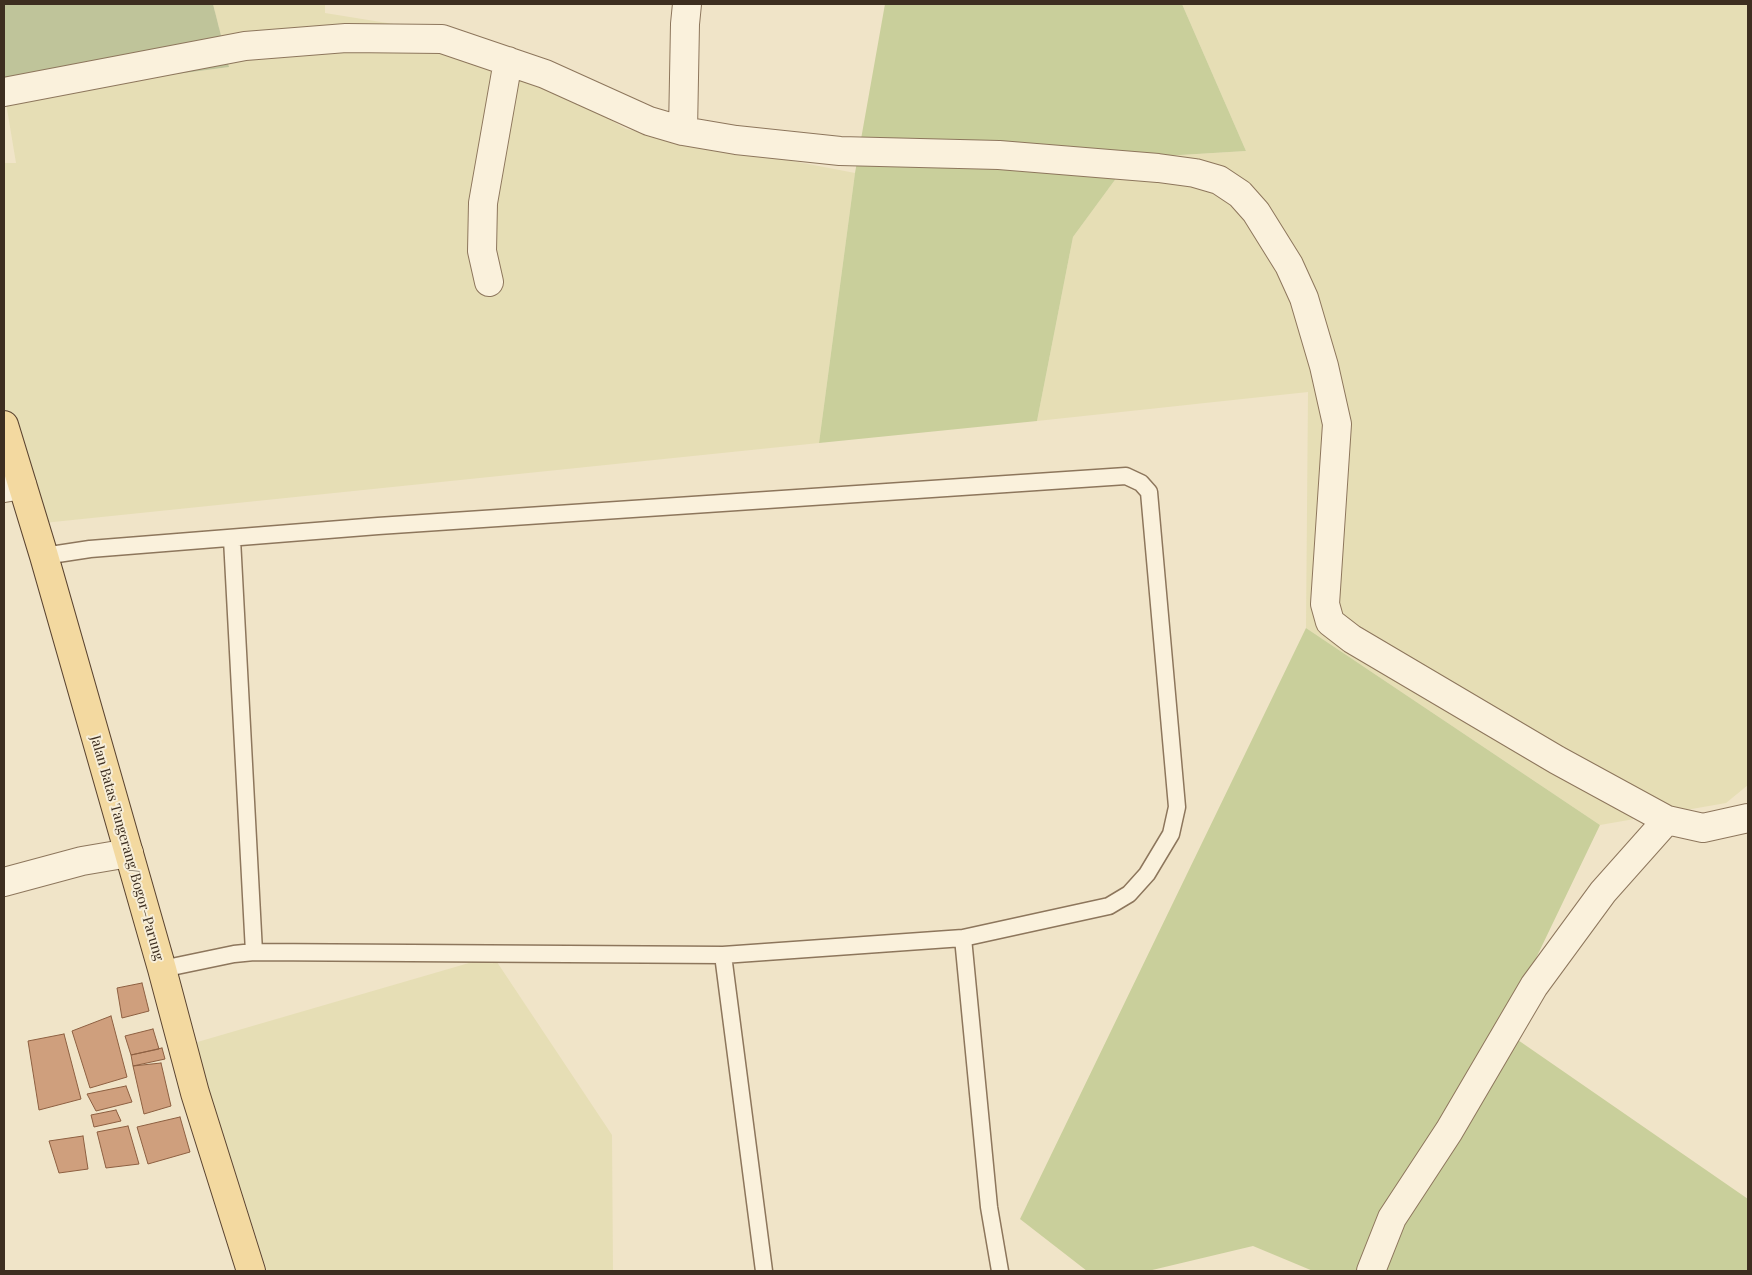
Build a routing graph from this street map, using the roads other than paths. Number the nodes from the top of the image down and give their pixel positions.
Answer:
1 (687, 4) edge
2 (508, 61) junction
3 (4, 92) edge
4 (683, 130) junction
5 (489, 282) dead end
6 (4, 425) edge
7 (13, 486) edge
8 (232, 539) junction
9 (44, 556) junction
10 (1748, 818) edge
11 (1667, 820) junction
12 (129, 853) junction
13 (4, 882) edge
14 (963, 938) junction
15 (254, 952) junction
16 (724, 955) junction
17 (162, 969) junction
18 (251, 1271) edge
19 (764, 1271) edge
20 (1000, 1271) edge
21 (1371, 1271) edge

1 - 4 street
2 - 3 street
2 - 4 street
2 - 5 street
4 - 11 street
6 - 7 main road, Jalan Batas Tangerang/Bogor–Parung
7 - 9 main road, Jalan Batas Tangerang/Bogor–Parung
8 - 9 lane
8 - 14 lane
8 - 15 lane
9 - 12 main road, Jalan Batas Tangerang/Bogor–Parung
10 - 11 street
11 - 21 street
12 - 13 street
12 - 17 main road, Jalan Batas Tangerang/Bogor–Parung
14 - 16 lane
14 - 20 lane
15 - 16 lane
15 - 17 lane
16 - 19 lane
17 - 18 main road, Jalan Batas Tangerang/Bogor–Parung

